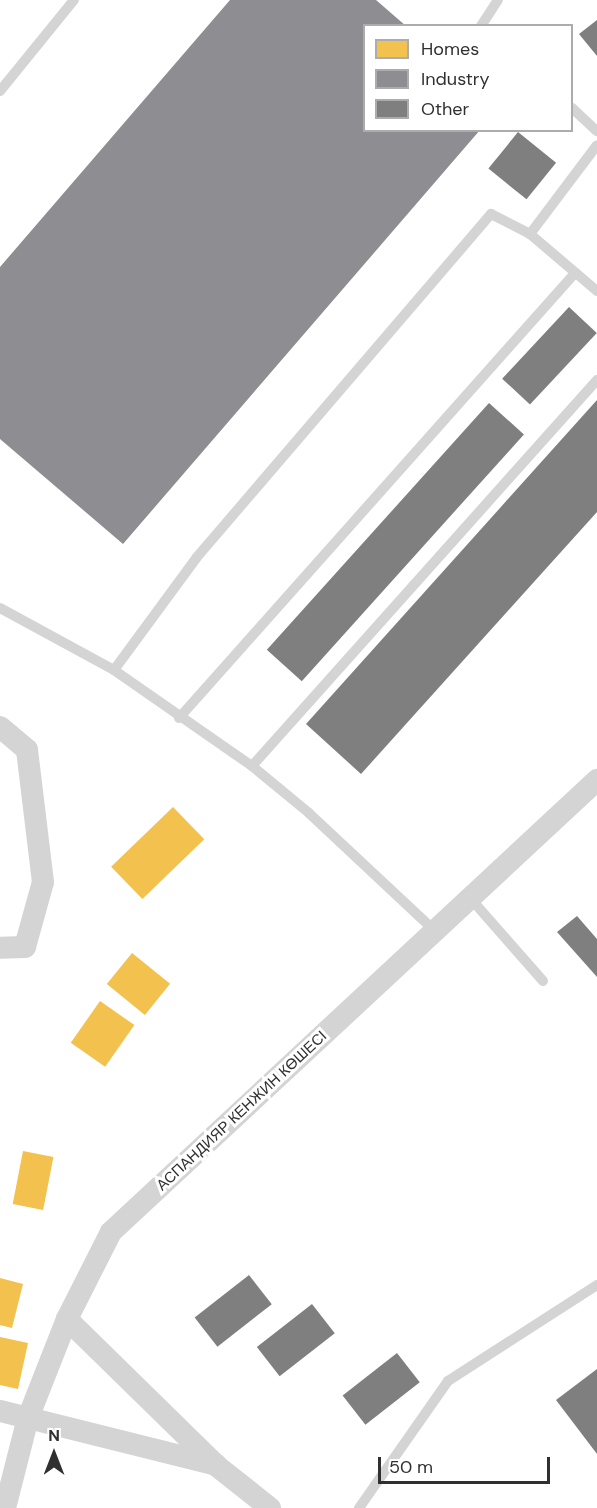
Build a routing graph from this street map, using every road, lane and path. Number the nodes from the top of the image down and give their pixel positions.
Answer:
1 (74, 0) edge
2 (498, 0) edge
3 (482, 24) edge
4 (0, 91) edge
5 (573, 109) edge
6 (597, 130) edge
7 (597, 145) edge
8 (530, 234) junction
9 (575, 273) junction
10 (597, 291) edge
11 (597, 380) edge
12 (0, 608) edge
13 (114, 670) junction
14 (179, 718) junction
15 (0, 728) edge
16 (252, 766) junction
17 (597, 780) edge
18 (471, 899) junction
19 (436, 932) junction
20 (0, 948) edge
21 (543, 981) dead end
22 (597, 1286) edge
23 (67, 1319) junction
24 (0, 1411) edge
25 (28, 1418) junction
26 (217, 1466) junction
27 (264, 1506) edge
28 (5, 1508) edge
29 (359, 1508) edge

1 - 4 lane
2 - 3 lane
5 - 6 lane
7 - 8 lane
8 - 9 lane
8 - 13 lane
9 - 10 lane
9 - 14 lane
11 - 16 lane
12 - 13 lane
13 - 14 lane
14 - 16 lane
15 - 20 street
16 - 19 lane
17 - 18 street, АСПАНДИЯР КЕНЖИН КӨШЕСІ
18 - 19 street, АСПАНДИЯР КЕНЖИН КӨШЕСІ
18 - 21 lane
19 - 23 street, АСПАНДИЯР КЕНЖИН КӨШЕСІ
22 - 29 lane
23 - 25 street, АСПАНДИЯР КЕНЖИН КӨШЕСІ
23 - 26 street
24 - 25 street
25 - 26 street
25 - 28 street, АСПАНДИЯР КЕНЖИН КӨШЕСІ
26 - 27 street

